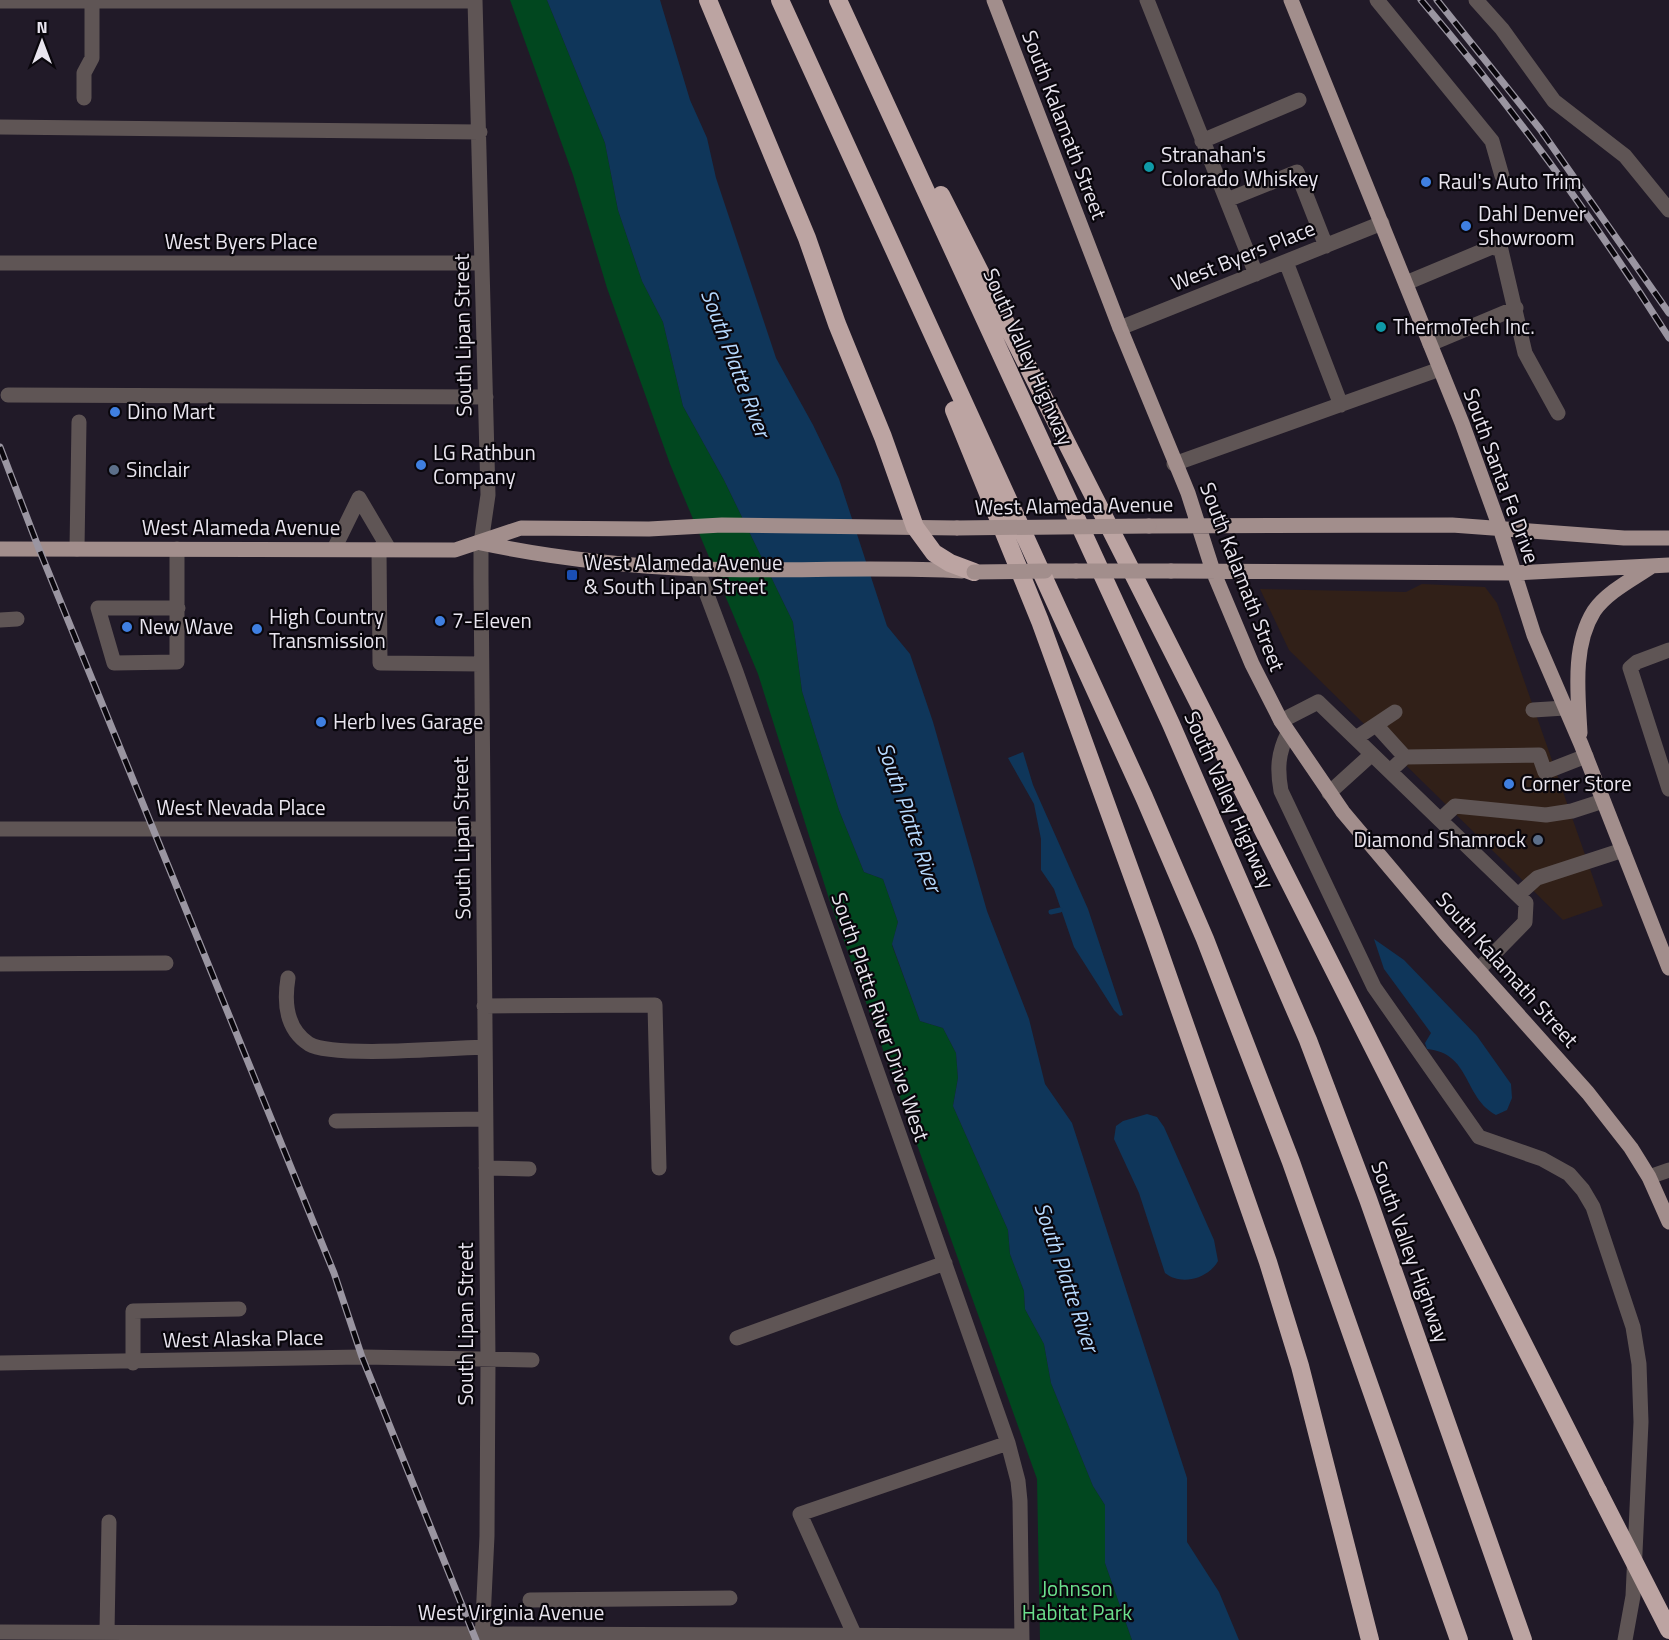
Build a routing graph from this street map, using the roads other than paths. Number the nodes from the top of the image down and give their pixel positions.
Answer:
1 (475, 0) edge
2 (708, 0) edge
3 (780, 0) edge
4 (838, 0) edge
5 (994, 0) edge
6 (1146, 0) edge
7 (1291, 0) edge
8 (1377, 0) edge
9 (1476, 0) edge
10 (0, 1) edge
11 (93, 1) edge
12 (878, 84) junction
13 (84, 98) dead end
14 (1299, 100) dead end
15 (831, 108) junction
16 (0, 127) edge
17 (480, 132) junction
18 (1203, 141) junction
19 (1502, 176) dead end
20 (1227, 200) junction
21 (1669, 210) edge
22 (1382, 223) junction
23 (1326, 246) junction
24 (482, 262) junction
25 (1286, 262) junction
26 (0, 263) edge
27 (1256, 274) junction
28 (1406, 283) junction
29 (1516, 308) junction
30 (1120, 328) junction
31 (1431, 344) junction
32 (1440, 369) junction
33 (8, 395) dead end
34 (486, 397) junction
35 (1341, 405) junction
36 (1558, 413) dead end
37 (79, 422) dead end
38 (1174, 464) junction
39 (1198, 525) junction
40 (915, 527) junction
41 (1500, 528) junction
42 (1669, 538) edge
43 (481, 543) junction
44 (0, 549) edge
45 (76, 549) junction
46 (177, 549) junction
47 (334, 549) junction
48 (384, 549) junction
49 (1669, 565) edge
50 (1652, 566) junction
51 (697, 568) junction
52 (975, 572) junction
53 (1213, 572) junction
54 (1514, 573) junction
55 (178, 608) junction
56 (17, 619) dead end
57 (0, 620) edge
58 (1669, 650) edge
59 (481, 664) junction
60 (1565, 708) junction
61 (1533, 710) dead end
62 (1395, 712) dead end
63 (1376, 725) junction
64 (1284, 727) junction
65 (1356, 738) junction
66 (1583, 750) junction
67 (1372, 754) junction
68 (1405, 757) junction
69 (1390, 771) junction
70 (1669, 789) edge
71 (1329, 793) junction
72 (1603, 801) junction
73 (1440, 820) junction
74 (0, 829) edge
75 (482, 829) junction
76 (1623, 850) junction
77 (1518, 895) junction
78 (166, 963) dead end
79 (0, 964) edge
80 (1669, 968) edge
81 (1479, 969) junction
82 (288, 978) dead end
83 (484, 1006) junction
84 (484, 1047) junction
85 (485, 1119) junction
86 (336, 1121) dead end
87 (486, 1168) junction
88 (659, 1168) dead end
89 (529, 1169) dead end
90 (1669, 1170) edge
91 (1649, 1177) junction
92 (1669, 1222) edge
93 (945, 1263) junction
94 (239, 1309) dead end
95 (737, 1338) dead end
96 (532, 1360) dead end
97 (488, 1361) junction
98 (0, 1363) edge
99 (133, 1363) junction
100 (1008, 1443) junction
101 (109, 1522) dead end
102 (730, 1598) dead end
103 (530, 1600) dead end
104 (1669, 1630) edge
105 (0, 1632) edge
106 (107, 1632) junction
107 (855, 1636) junction
108 (482, 1637) edge
109 (501, 1637) edge
110 (1022, 1638) edge
111 (1370, 1640) edge
112 (1459, 1640) edge
113 (1523, 1640) edge
114 (1625, 1640) edge

1 - 11 street
1 - 17 street, South Lipan Street
2 - 40 highway
3 - 15 highway
4 - 12 highway, South Valley Highway
5 - 30 main road, South Kalamath Street
6 - 18 street
7 - 22 main road, South Santa Fe Drive
8 - 19 street
9 - 21 street
10 - 11 street
11 - 13 street
12 - 104 highway, bridge
12 - 113 highway, South Valley Highway
14 - 18 street
15 - 111 highway
15 - 112 highway
16 - 17 street
17 - 24 street, South Lipan Street
18 - 20 street
20 - 23 street
20 - 27 street
22 - 23 street, West Byers Place
22 - 28 main road, South Santa Fe Drive
23 - 25 street, West Byers Place
24 - 26 street, West Byers Place
24 - 34 street, South Lipan Street
25 - 27 street, West Byers Place
25 - 35 street
27 - 30 street, West Byers Place
28 - 29 street
28 - 31 main road, South Santa Fe Drive
29 - 31 street
29 - 36 street
30 - 38 main road, South Kalamath Street
31 - 32 main road, South Santa Fe Drive
32 - 35 street
32 - 41 main road, South Santa Fe Drive
33 - 34 street
34 - 43 street, South Lipan Street
35 - 38 street
37 - 45 street
38 - 39 main road, South Kalamath Street
39 - 40 main road, West Alameda Avenue, bridge
39 - 41 main road, West Alameda Avenue
39 - 53 main road, South Kalamath Street
40 - 43 main road, West Alameda Avenue
40 - 52 highway
41 - 42 main road, West Alameda Avenue
41 - 54 main road, South Santa Fe Drive
43 - 48 main road, West Alameda Avenue
43 - 51 main road, West Alameda Avenue
43 - 59 street, South Lipan Street
44 - 45 main road, West Alameda Avenue
45 - 46 main road, West Alameda Avenue
46 - 47 main road, West Alameda Avenue
46 - 55 street
47 - 48 main road, West Alameda Avenue
47 - 48 street
48 - 59 street
49 - 50 main road, West Alameda Avenue
50 - 54 main road, West Alameda Avenue
50 - 66 main road
51 - 52 main road, West Alameda Avenue
51 - 93 street, South Platte River Drive West
52 - 53 main road, West Alameda Avenue, bridge
53 - 54 main road, West Alameda Avenue
53 - 64 main road, South Kalamath Street
54 - 60 main road, South Santa Fe Drive
55 - 55 street
56 - 57 street
58 - 70 street
59 - 75 street, South Lipan Street
60 - 61 street
60 - 66 main road, South Santa Fe Drive
62 - 63 street
63 - 65 street
63 - 68 street
64 - 65 street
64 - 71 main road, South Kalamath Street
64 - 114 street
65 - 67 street
66 - 68 street
66 - 72 main road, South Santa Fe Drive
67 - 69 street
67 - 71 street
68 - 69 street
69 - 73 street
71 - 81 main road, South Kalamath Street
72 - 73 street
72 - 76 main road, South Santa Fe Drive
73 - 77 street
74 - 75 street, West Nevada Place
75 - 83 street, South Lipan Street
76 - 77 street
76 - 80 main road, South Santa Fe Drive
77 - 81 street
78 - 79 street
81 - 91 main road, South Kalamath Street
82 - 84 street
83 - 84 street, South Lipan Street
83 - 88 street
84 - 85 street, South Lipan Street
85 - 86 street
85 - 87 street, South Lipan Street
87 - 89 street
87 - 97 street, South Lipan Street
90 - 91 street
91 - 92 main road
93 - 95 street
93 - 100 street, South Platte River Drive West
94 - 99 street
96 - 97 street, West Alaska Place
97 - 99 street, West Alaska Place
97 - 108 street, South Lipan Street
98 - 99 street, West Alaska Place
100 - 107 street
100 - 110 street, South Platte River Drive West
101 - 106 street
102 - 103 street
105 - 106 street, West Virginia Avenue
106 - 108 street, West Virginia Avenue
107 - 109 street, West Virginia Avenue
107 - 110 street, West Virginia Avenue
108 - 109 street, West Virginia Avenue

